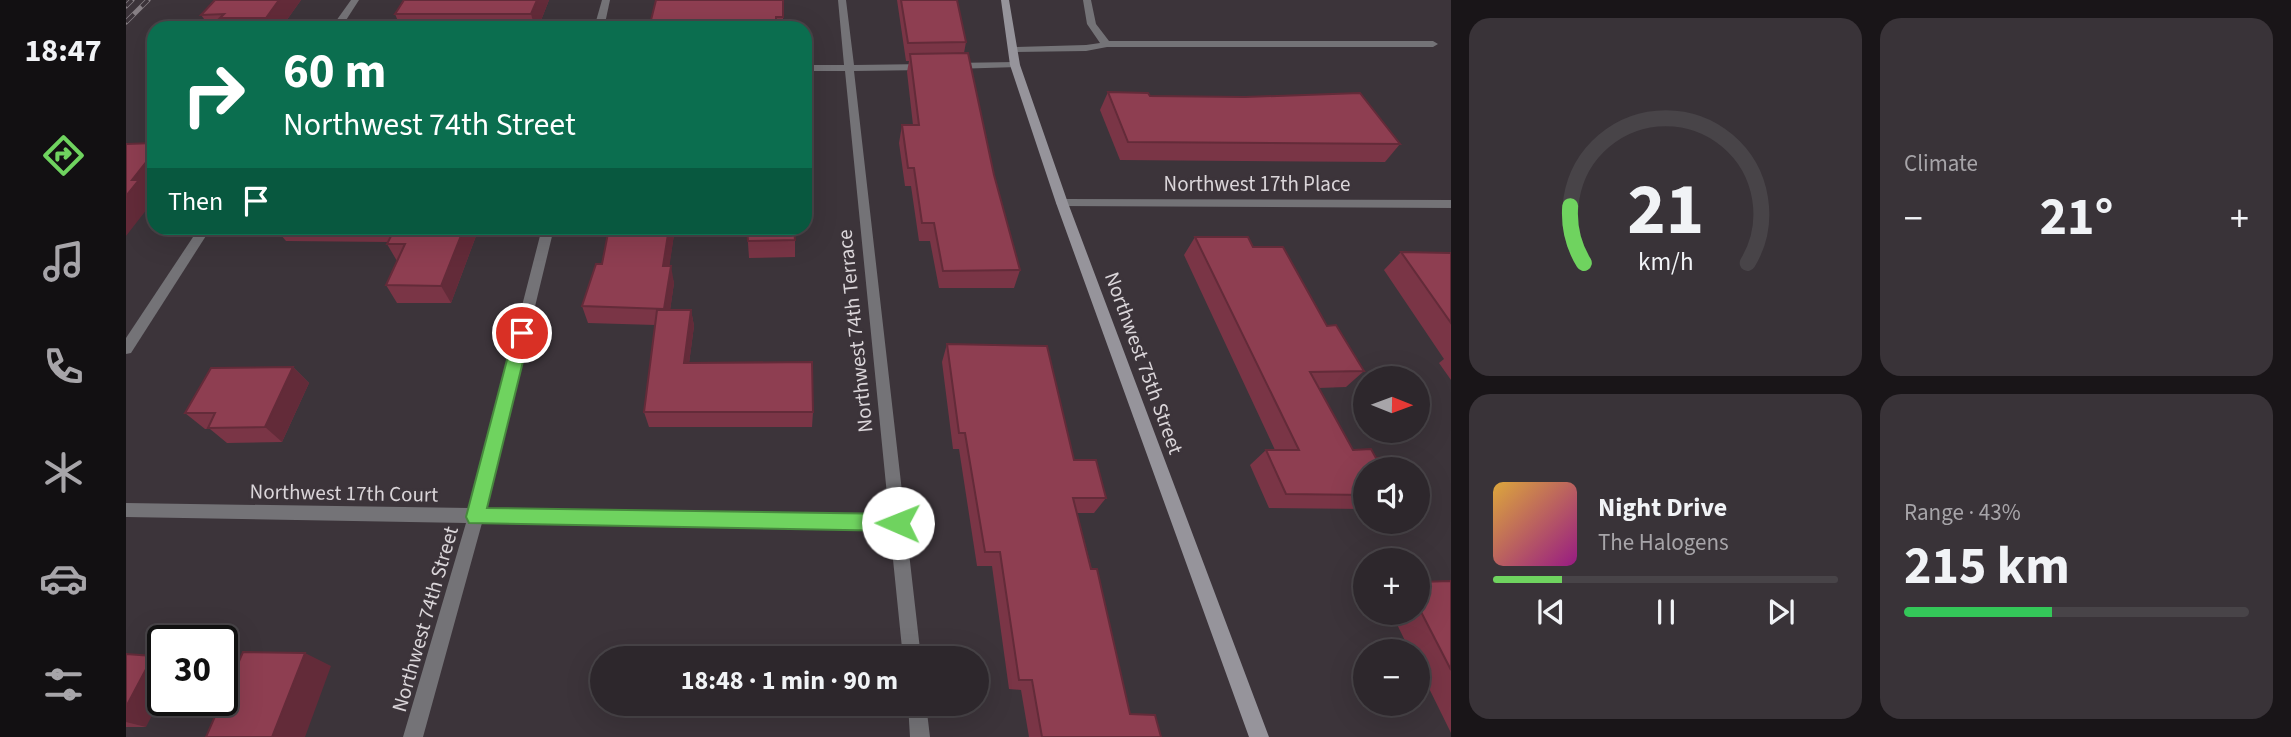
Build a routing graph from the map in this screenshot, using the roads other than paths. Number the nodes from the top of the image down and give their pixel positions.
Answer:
1 (355, 0) edge
2 (606, 0) edge
3 (842, 0) edge
4 (1006, 0) edge
5 (1087, 0) edge
6 (341, 21) edge
7 (601, 21) edge
8 (1107, 44) junction
9 (1433, 44) dead end
10 (1013, 50) junction
11 (1015, 65) junction
12 (933, 66) edge
13 (946, 66) edge
14 (812, 68) edge
15 (850, 68) junction
16 (1062, 204) junction
17 (1451, 204) edge
18 (200, 235) edge
19 (546, 235) edge
20 (126, 349) edge
21 (126, 510) edge
22 (476, 517) junction
23 (898, 523) junction
24 (911, 646) edge
25 (917, 716) edge
26 (413, 737) edge
27 (920, 737) edge
28 (1259, 737) edge

1 - 6 street
2 - 7 street
3 - 15 street, Northwest 74th Terrace
4 - 10 street, Northwest 75th Street
5 - 8 street
8 - 9 street
8 - 10 street
10 - 11 street, Northwest 75th Street
11 - 13 street
11 - 16 street, Northwest 75th Street
12 - 15 street
14 - 15 street
15 - 23 street, Northwest 74th Terrace
16 - 17 street, Northwest 17th Place
16 - 28 street, Northwest 75th Street
18 - 20 street
19 - 22 street, Northwest 74th Street
21 - 22 street, Northwest 17th Court
22 - 23 street, Northwest 17th Court
22 - 26 street, Northwest 74th Street
23 - 24 street, Northwest 74th Terrace
25 - 27 street

